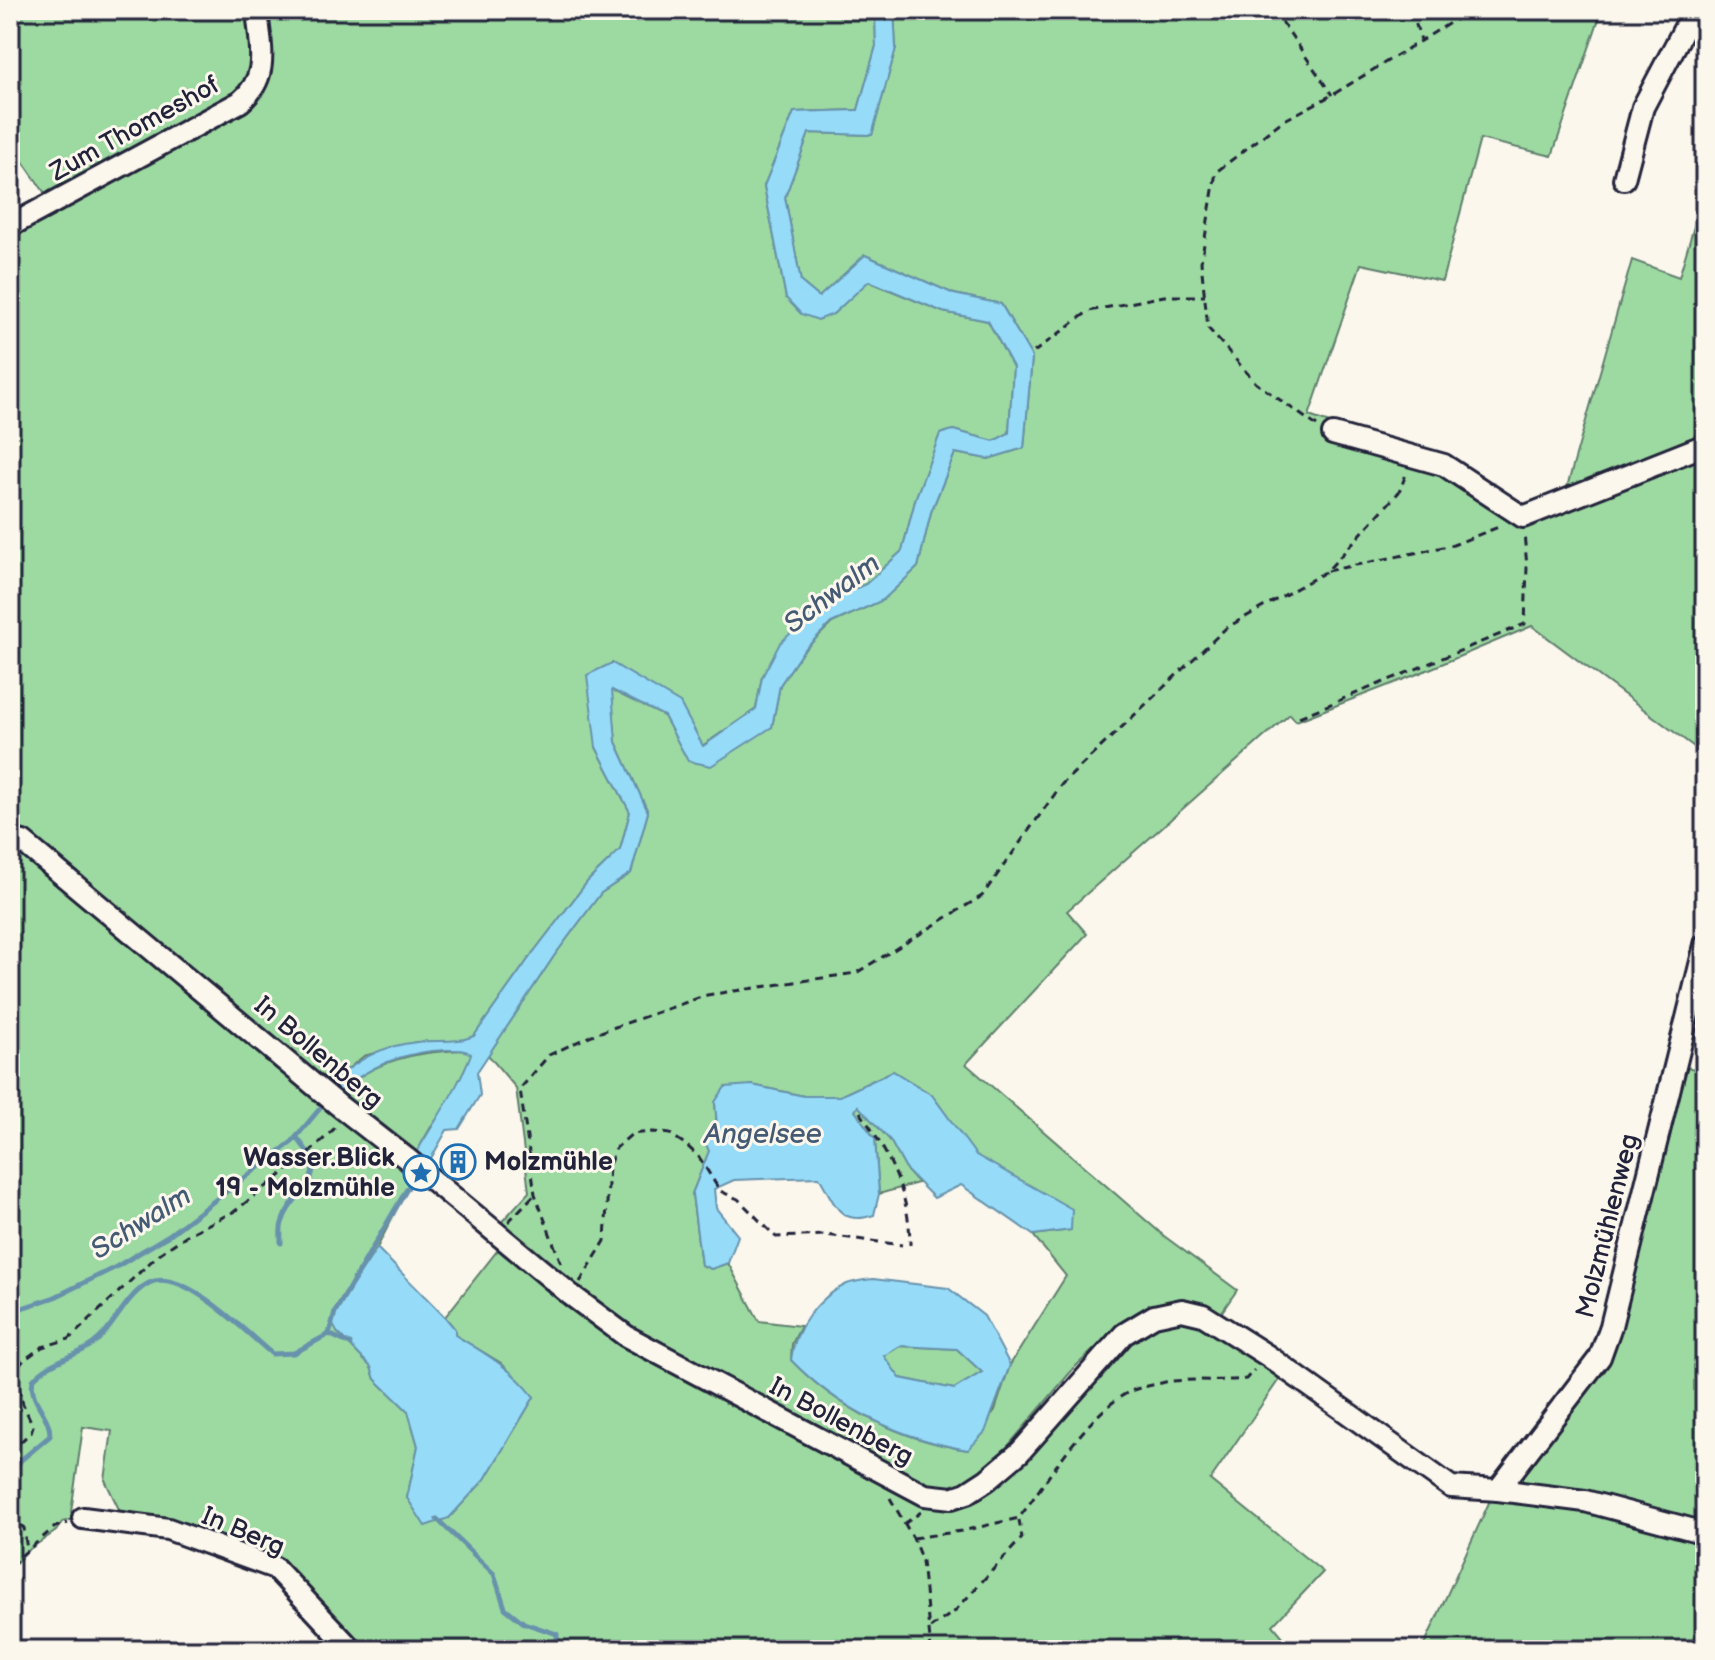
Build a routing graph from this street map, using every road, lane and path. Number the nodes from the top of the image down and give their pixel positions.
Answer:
1 (257, 10) edge
2 (1274, 10) edge
3 (1411, 10) edge
4 (1471, 10) edge
5 (1694, 10) edge
6 (1421, 40) junction
7 (1332, 95) junction
8 (1624, 179) dead end
9 (10, 226) edge
10 (1205, 296) junction
11 (1034, 352) dead end
12 (1333, 434) joint
13 (1705, 445) edge
14 (1412, 457) junction
15 (1523, 517) junction
16 (1327, 571) junction
17 (1299, 717) dead end
18 (10, 839) edge
19 (1705, 945) edge
20 (337, 1103) junction
21 (860, 1112) dead end
22 (535, 1194) junction
23 (497, 1233) junction
24 (902, 1245) dead end
25 (910, 1245) dead end
26 (566, 1291) junction
27 (1268, 1356) junction
28 (10, 1452) edge
29 (887, 1476) junction
30 (1498, 1490) junction
31 (10, 1516) edge
32 (83, 1518) joint
33 (1019, 1518) junction
34 (1705, 1533) edge
35 (913, 1538) junction
36 (27, 1551) junction
37 (10, 1565) edge
38 (930, 1628) junction
39 (352, 1650) edge
40 (931, 1650) edge

1 - 9 street, Zum Thomeshof
2 - 7 path
3 - 6 path
4 - 6 path
5 - 8 street
6 - 7 path
7 - 10 path
10 - 11 path
10 - 12 path
12 - 14 street
13 - 15 street
14 - 15 street
14 - 16 path
15 - 16 path
15 - 17 path
16 - 22 path
18 - 20 street, In Bollenberg
19 - 30 street, Molzmühlenweg
20 - 23 street, In Bollenberg
20 - 28 path
21 - 25 path
22 - 23 path
22 - 26 path
23 - 26 street, In Bollenberg
24 - 26 path
26 - 29 street, In Bollenberg
27 - 29 street, In Bollenberg
27 - 30 street, In Bollenberg
27 - 33 path
29 - 35 path
30 - 34 street, In Bollenberg
31 - 36 path
32 - 36 path
32 - 39 street, In Berg
33 - 35 path
33 - 38 path
35 - 38 path
36 - 37 path
38 - 40 path

